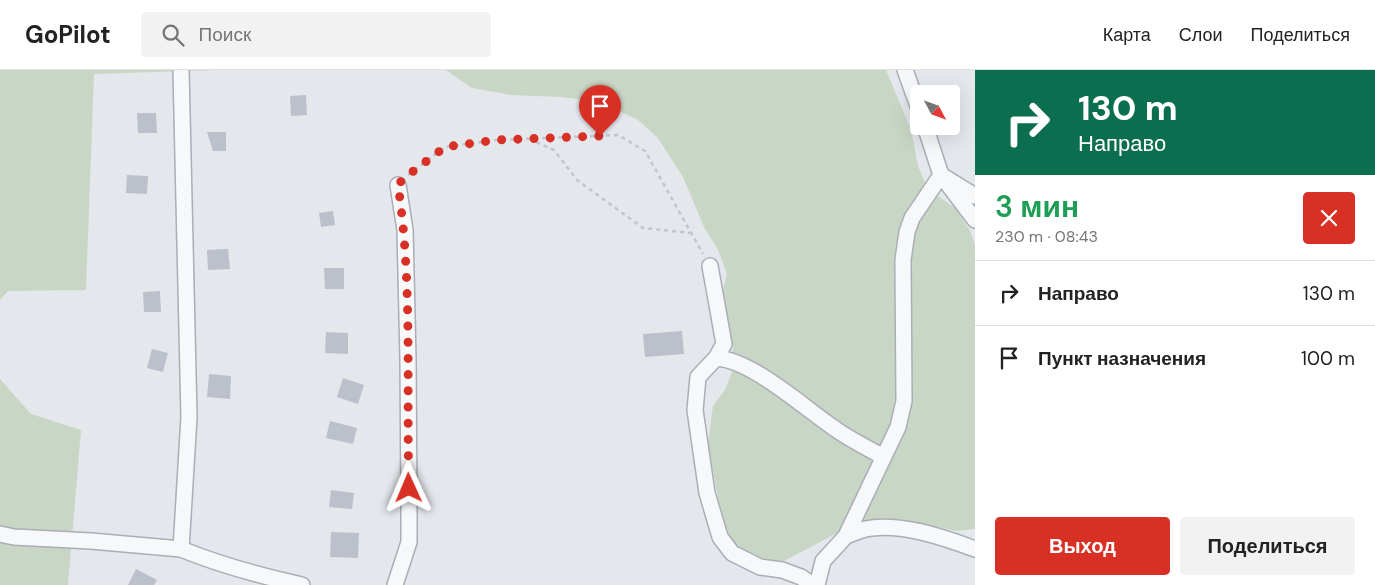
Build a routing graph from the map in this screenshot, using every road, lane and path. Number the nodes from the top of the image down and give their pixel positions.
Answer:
1 (181, 70) edge
2 (905, 70) edge
3 (910, 85) edge
4 (928, 135) edge
5 (527, 138) junction
6 (942, 175) junction
7 (398, 185) joint
8 (975, 196) edge
9 (975, 220) edge
10 (691, 233) junction
11 (710, 266) joint
12 (716, 358) junction
13 (884, 457) junction
14 (0, 534) edge
15 (846, 536) junction
16 (181, 549) junction
17 (975, 549) edge
18 (302, 585) edge
19 (395, 585) edge
20 (815, 585) edge

1 - 16 street
2 - 3 street
4 - 6 street
5 - 7 path
5 - 10 path
5 - 10 path
6 - 8 street
6 - 9 street
6 - 13 street
7 - 19 street
10 - 11 path
11 - 12 street
12 - 13 street
12 - 20 street
13 - 15 street
14 - 16 street
15 - 17 street
15 - 20 street
16 - 18 street

